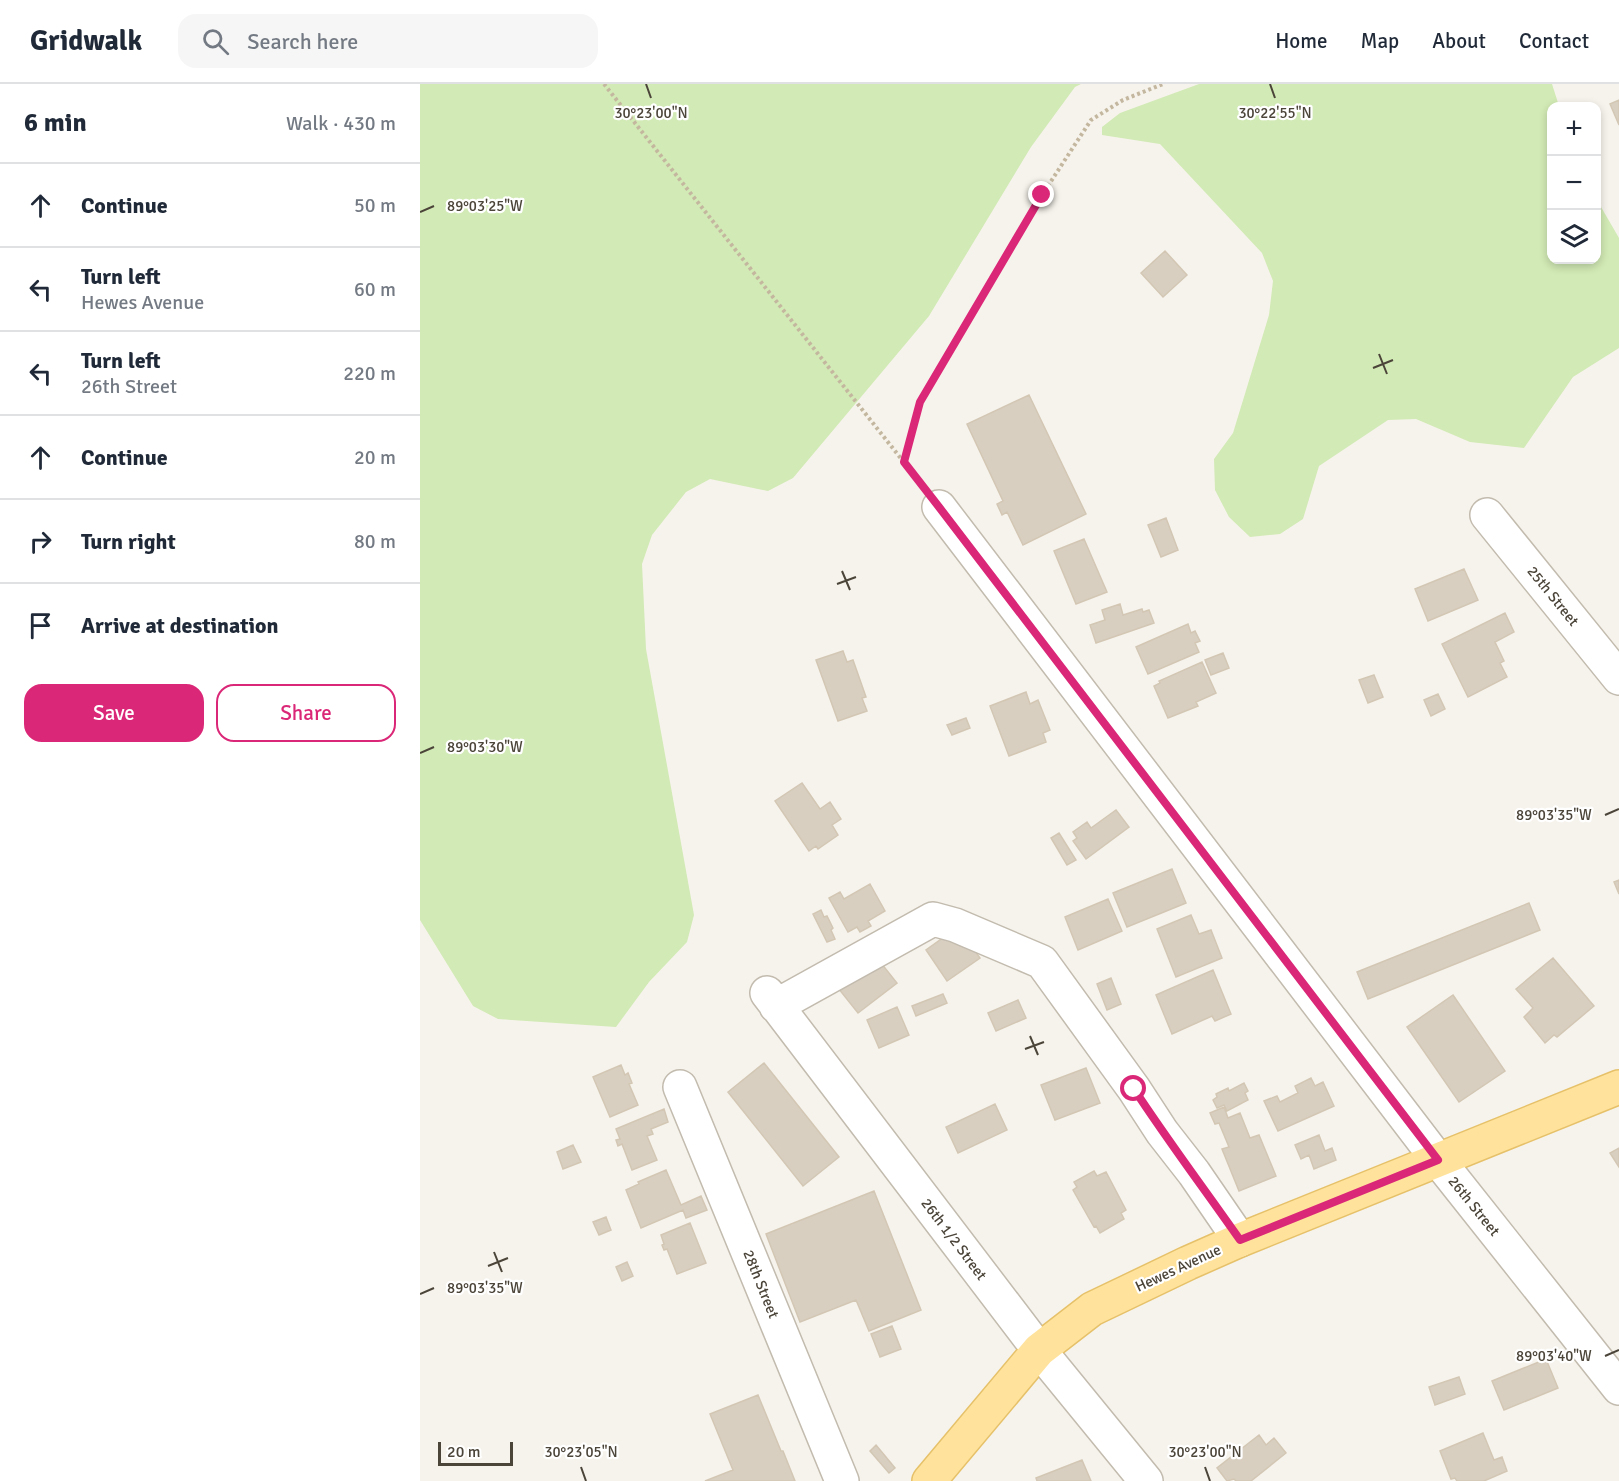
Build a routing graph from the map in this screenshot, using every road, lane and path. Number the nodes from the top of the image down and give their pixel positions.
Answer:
1 (604, 84) edge
2 (1162, 84) edge
3 (904, 462) junction
4 (939, 507) joint
5 (1487, 514) dead end
6 (1619, 678) edge
7 (680, 1087) dead end
8 (1619, 1087) edge
9 (1438, 1160) junction
10 (1240, 1240) junction
11 (1039, 1350) junction
12 (1619, 1388) edge
13 (842, 1481) edge
14 (929, 1481) edge
15 (1146, 1481) edge

1 - 3 path
2 - 3 path
3 - 4 path
4 - 9 street, 26th Street
5 - 6 street, 25th Street
7 - 13 street, 28th Street
8 - 9 main road, Hewes Avenue
9 - 10 main road, Hewes Avenue
9 - 12 street, 26th Street
10 - 11 main road, Hewes Avenue
10 - 11 street, 26th 1/2 Street
11 - 14 main road, Hewes Avenue
11 - 15 street, 26th 1/2 Street

